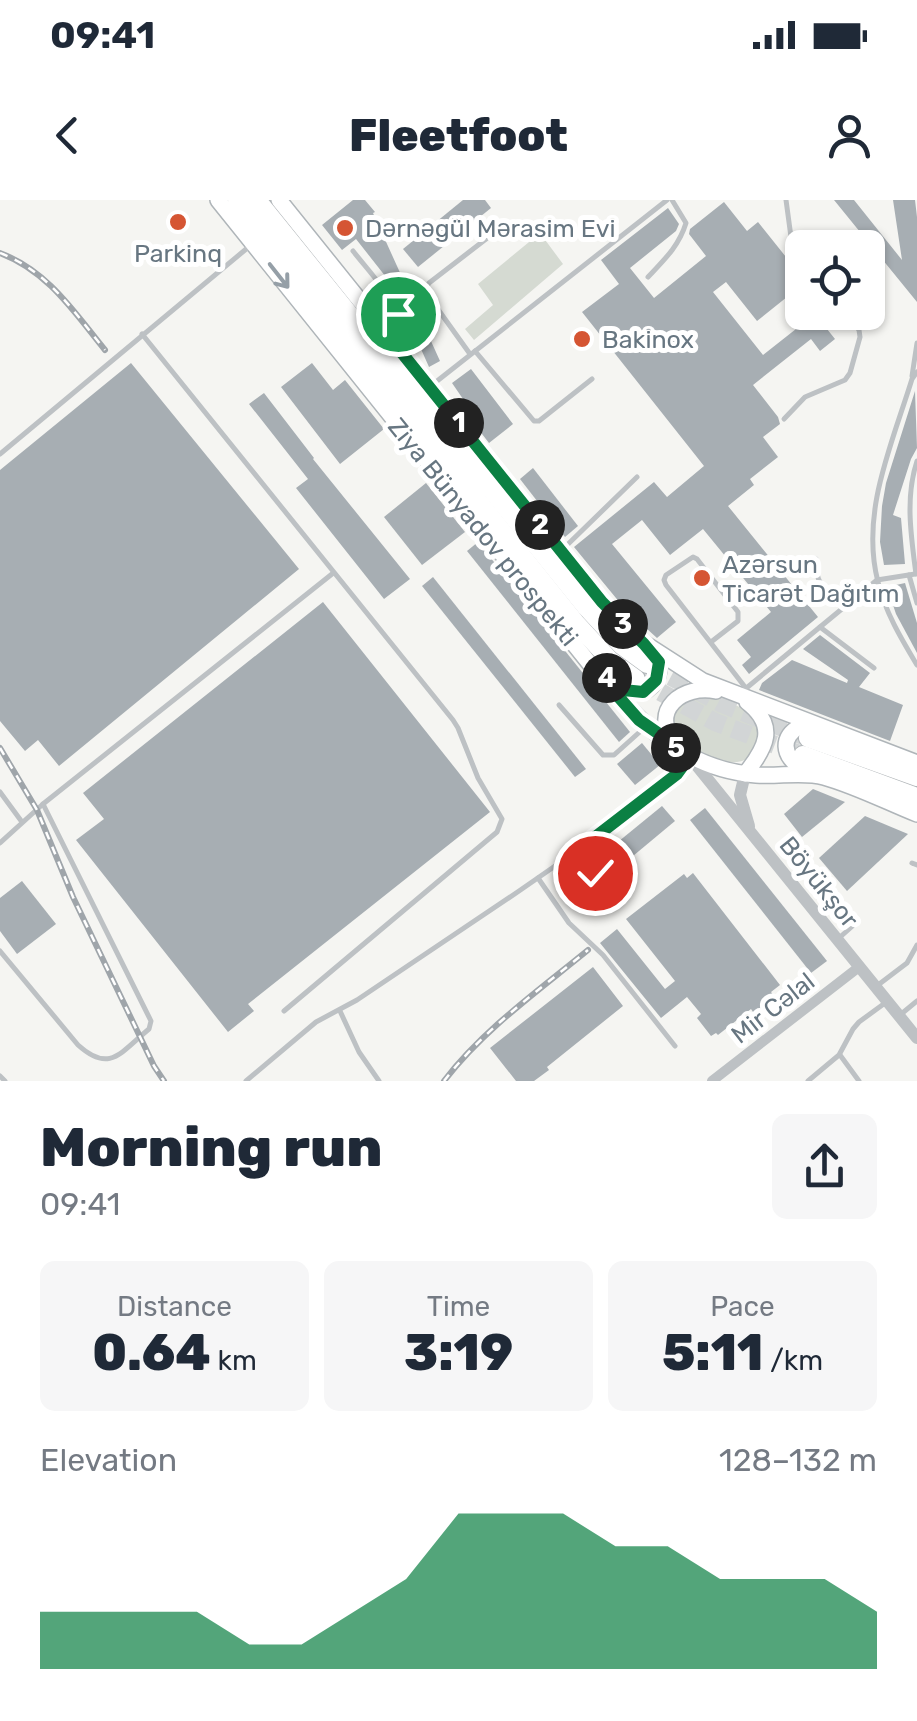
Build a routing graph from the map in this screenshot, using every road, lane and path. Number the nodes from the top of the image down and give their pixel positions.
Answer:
1 (218, 200) edge
2 (237, 200) edge
3 (257, 200) edge
4 (279, 200) edge
5 (669, 200) edge
6 (786, 200) edge
7 (498, 228) dead end
8 (790, 230) edge
9 (253, 244) junction
10 (352, 250) dead end
11 (648, 277) dead end
12 (859, 330) edge
13 (142, 334) junction
14 (917, 343) edge
15 (473, 352) junction
16 (402, 353) junction
17 (917, 372) edge
18 (592, 379) dead end
19 (912, 380) junction
20 (430, 387) junction
21 (784, 418) dead end
22 (0, 454) edge
23 (917, 460) edge
24 (638, 477) dead end
25 (560, 551) junction
26 (816, 559) dead end
27 (332, 574) junction
28 (914, 574) edge
29 (877, 580) junction
30 (917, 603) edge
31 (848, 604) junction
32 (820, 627) junction
33 (711, 642) junction
34 (644, 644) junction
35 (917, 666) edge
36 (874, 668) dead end
37 (594, 669) junction
38 (743, 692) junction
39 (559, 705) dead end
40 (646, 727) junction
41 (812, 740) junction
42 (688, 754) junction
43 (914, 759) edge
44 (745, 774) junction
45 (822, 776) junction
46 (917, 777) edge
47 (0, 792) edge
48 (917, 798) edge
49 (43, 804) junction
50 (917, 814) edge
51 (22, 822) junction
52 (757, 841) junction
53 (0, 843) edge
54 (581, 848) junction
55 (538, 878) junction
56 (586, 892) dead end
57 (857, 922) dead end
58 (837, 940) junction
59 (917, 945) edge
60 (0, 951) edge
61 (860, 967) junction
62 (876, 986) junction
63 (887, 1001) junction
64 (917, 1001) edge
65 (284, 1010) dead end
66 (340, 1011) junction
67 (899, 1016) junction
68 (917, 1038) edge
69 (675, 1046) dead end
70 (839, 1055) junction
71 (246, 1081) edge
72 (379, 1081) edge
73 (712, 1081) edge
74 (808, 1081) edge
75 (859, 1081) edge

1 - 9 main road, Ziya Bünyadov prospekti
2 - 3 main road, Ziya Bünyadov prospekti
4 - 16 main road, Ziya Bünyadov prospekti
5 - 11 lane
5 - 15 lane
6 - 8 lane
7 - 15 lane
9 - 13 lane
9 -> 37 main road, Ziya Bünyadov prospekti
10 - 16 lane
12 - 21 lane
13 - 22 lane
13 - 27 lane
14 - 19 lane
15 - 18 lane
15 - 20 lane
16 - 20 main road, Ziya Bünyadov prospekti
17 - 19 lane
19 - 29 lane
20 - 25 main road, Ziya Bünyadov prospekti
23 - 28 lane
24 - 25 lane
25 - 34 main road, Ziya Bünyadov prospekti
26 - 31 lane
27 - 49 lane
27 - 65 lane
28 - 29 lane
28 - 30 lane
29 - 31 lane
29 - 35 lane
31 - 32 lane
32 - 36 lane
32 - 38 lane
33 - 33 lane
33 - 38 lane
34 - 37 main road
34 - 38 main road, Ziya Bünyadov prospekti
37 - 40 main road, Ziya Bünyadov prospekti
38 - 41 main road, Ziya Bünyadov prospekti
38 - 42 main road
38 - 44 main road
39 - 40 lane
40 - 42 main road, Ziya Bünyadov prospekti
41 - 43 main road, Ziya Bünyadov prospekti
41 - 45 main road
41 - 46 main road, Ziya Bünyadov prospekti
41 - 48 main road, Ziya Bünyadov prospekti
42 - 44 main road, Ziya Bünyadov prospekti
42 - 52 street, Böyükşor
42 - 54 lane
44 - 45 main road, Ziya Bünyadov prospekti
44 - 52 street
45 - 50 main road, Ziya Bünyadov prospekti
47 - 51 lane
49 - 51 lane
49 - 60 lane
51 - 53 lane
52 - 58 street, Böyükşor
54 - 55 lane
54 - 56 lane
55 - 66 lane
55 - 69 lane
57 - 58 lane
58 - 61 street, Böyükşor
59 - 62 lane
61 - 62 street, Böyükşor
61 - 73 street, Mir Cəlal
62 - 63 street, Böyükşor
63 - 67 street, Böyükşor
63 - 70 lane
64 - 67 lane
66 - 71 lane
66 - 72 lane
67 - 68 street, Böyükşor
70 - 74 lane
70 - 75 lane

